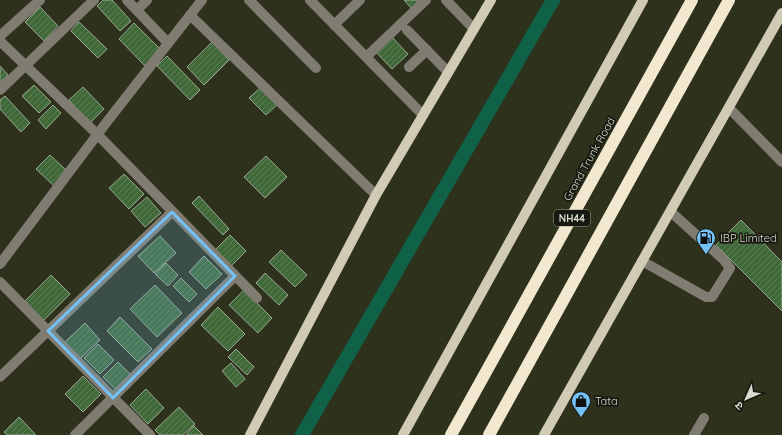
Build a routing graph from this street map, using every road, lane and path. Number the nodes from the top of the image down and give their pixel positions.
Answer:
1 (40, 0) edge
2 (94, 0) edge
3 (127, 0) edge
4 (147, 0) edge
5 (202, 0) edge
6 (249, 0) edge
7 (310, 0) edge
8 (360, 0) edge
9 (426, 0) edge
10 (446, 0) edge
11 (491, 0) edge
12 (643, 0) edge
13 (692, 0) edge
14 (729, 0) edge
15 (137, 10) junction
16 (190, 14) junction
17 (782, 14) edge
18 (334, 25) junction
19 (779, 26) edge
20 (474, 29) junction
21 (407, 30) dead end
22 (0, 36) edge
23 (0, 41) edge
24 (168, 43) junction
25 (427, 50) junction
26 (366, 57) junction
27 (24, 66) junction
28 (409, 67) dead end
29 (316, 68) dead end
30 (448, 72) junction
31 (0, 90) edge
32 (728, 108) junction
33 (423, 115) junction
34 (97, 134) junction
35 (782, 162) edge
36 (376, 195) junction
37 (172, 212) junction
38 (671, 212) junction
39 (642, 261) junction
40 (0, 264) edge
41 (235, 276) junction
42 (0, 282) edge
43 (257, 298) dead end
44 (48, 331) junction
45 (0, 377) edge
46 (113, 398) junction
47 (704, 418) dead end
48 (75, 435) edge
49 (150, 435) edge
50 (250, 435) edge
51 (403, 435) edge
52 (452, 435) edge
53 (489, 435) edge
54 (544, 435) edge
55 (694, 435) edge

1 - 22 street
2 - 27 street
3 - 15 street
4 - 15 street
5 - 16 street
6 - 29 street
7 - 18 street
8 - 18 street
9 - 26 street
10 - 20 street
11 - 20 main road
12 - 51 main road
13 - 52 highway, Grand Trunk Road / NH44
14 - 53 highway, NH44
15 - 24 street
16 - 24 street
16 - 36 street
17 - 19 main road
18 - 26 street
19 - 32 main road
20 - 30 main road
21 - 25 street
23 - 27 street
24 - 34 street
25 - 28 street
25 - 30 street
26 - 33 street
27 - 31 street
27 - 34 street
30 - 33 main road
32 - 35 street
32 - 38 main road
33 - 36 main road
34 - 37 street
34 - 40 street
36 - 50 main road
37 - 41 street
37 - 44 street
38 - 39 main road
38 - 39 street
39 - 54 main road
41 - 43 street
41 - 46 street
42 - 44 street
44 - 45 street
44 - 46 street
46 - 48 street
46 - 49 street
47 - 55 street

